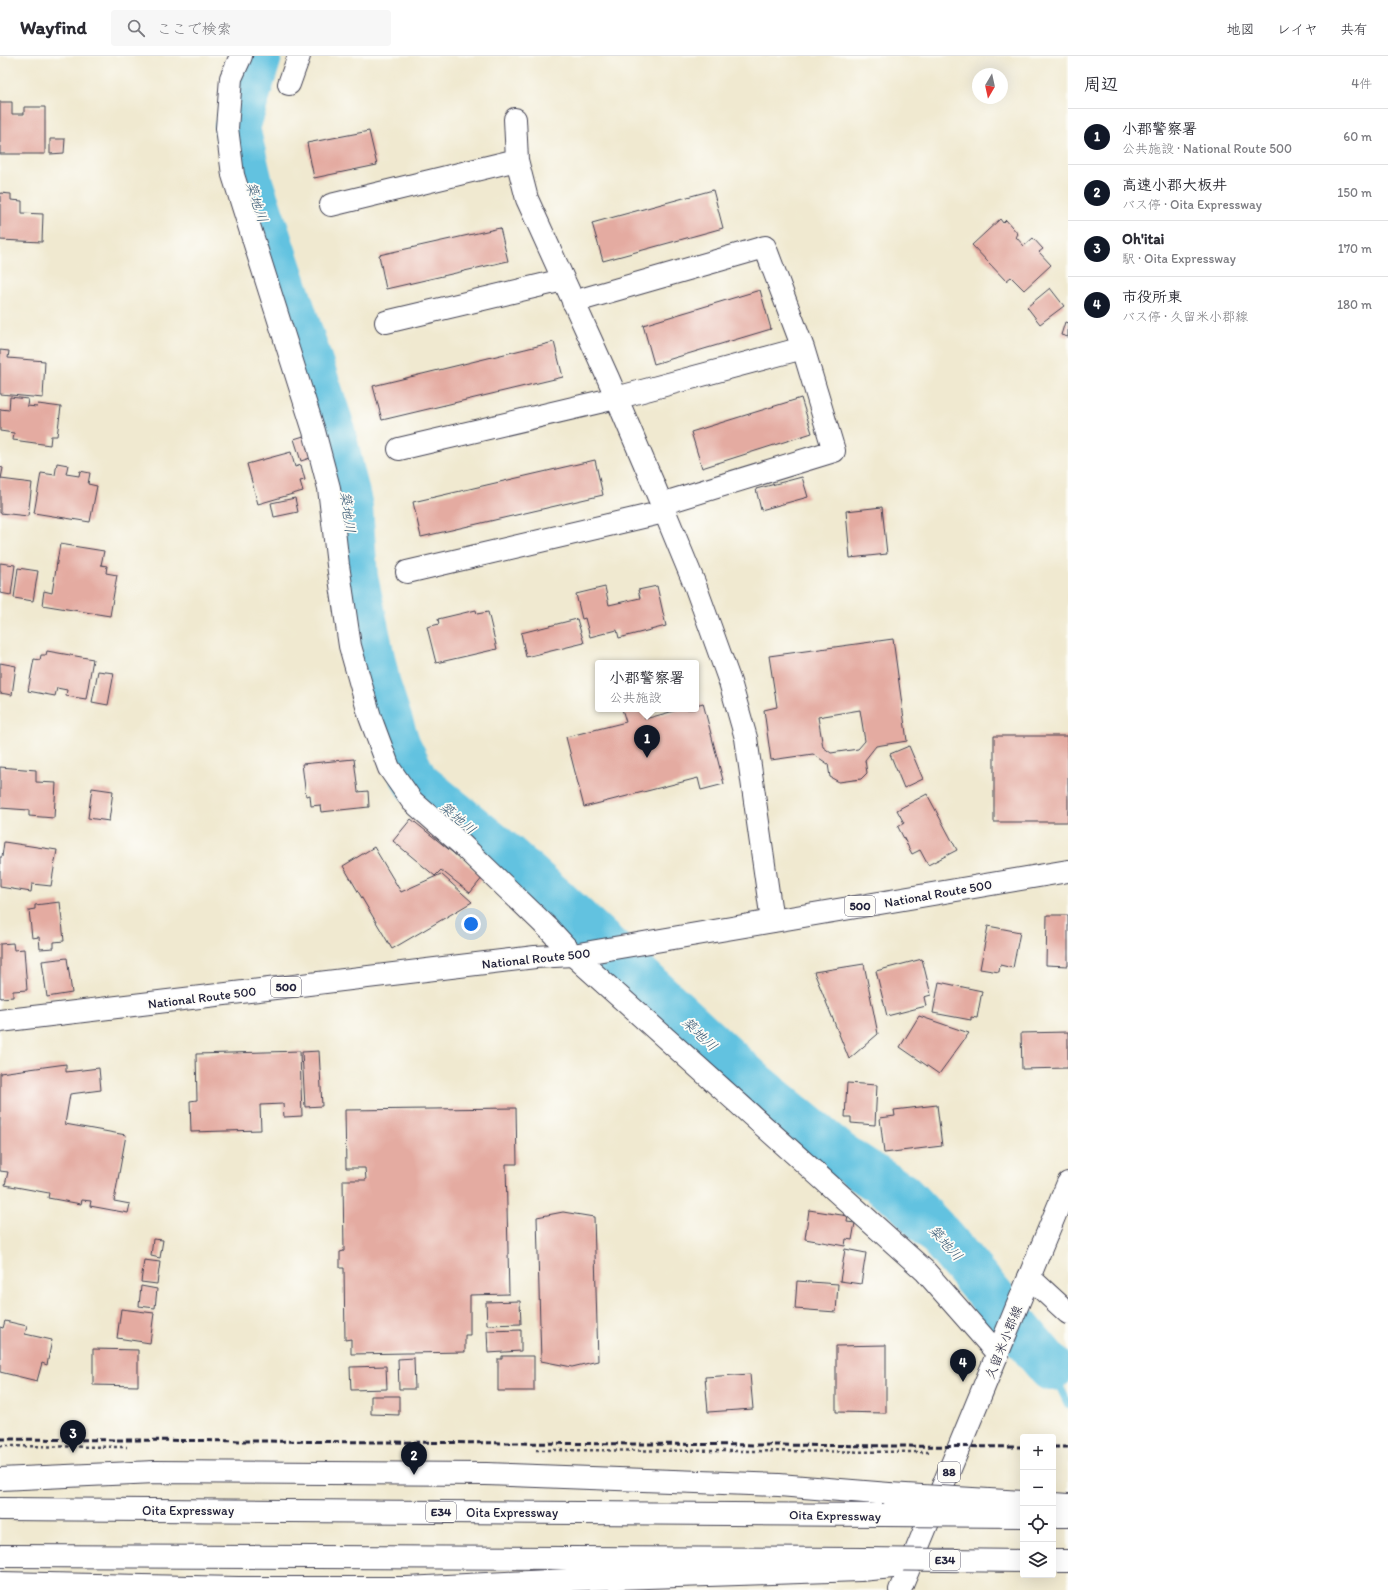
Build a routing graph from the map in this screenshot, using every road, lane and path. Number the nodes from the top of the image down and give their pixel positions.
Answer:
1 (241, 56) edge
2 (299, 56) edge
3 (289, 84) dead end
4 (515, 119) dead end
5 (517, 160) junction
6 (331, 205) dead end
7 (563, 280) junction
8 (573, 302) junction
9 (386, 322) dead end
10 (803, 348) junction
11 (616, 398) junction
12 (399, 449) dead end
13 (663, 508) junction
14 (406, 572) dead end
15 (1068, 871) edge
16 (772, 921) junction
17 (573, 955) junction
18 (0, 1021) edge
19 (1068, 1183) edge
20 (1029, 1277) junction
21 (1068, 1313) edge
22 (998, 1354) junction
23 (0, 1479) edge
24 (1020, 1502) edge
25 (1056, 1504) edge
26 (1068, 1505) edge
27 (0, 1509) edge
28 (1020, 1516) edge
29 (1056, 1516) edge
30 (1068, 1516) edge
31 (0, 1556) edge
32 (1020, 1561) edge
33 (1056, 1561) edge
34 (1068, 1561) edge
35 (863, 1564) junction
36 (0, 1583) edge
37 (900, 1590) edge

1 - 17 main road
2 - 3 main road
4 - 5 main road
5 - 6 main road
5 - 7 main road
7 - 8 main road
7 - 9 main road
8 - 10 main road
8 - 11 main road
10 - 11 main road
10 - 13 main road
11 - 12 main road
11 - 13 main road
13 - 14 main road
13 - 16 main road
15 - 16 main road, National Route 500 / 500
16 - 17 main road, National Route 500 / 500
17 - 18 main road, National Route 500 / 500
17 - 22 main road
19 - 20 main road, 久留米小郡線 / 88
20 - 21 main road
20 - 22 main road, 久留米小郡線 / 88
22 - 37 main road, 久留米小郡線 / 88
23 - 24 main road, bridge
25 - 26 main road
27 - 28 main road, Oita Expressway / E34, bridge
29 - 30 main road
31 - 35 main road, E34
32 - 35 main road, E34, bridge
33 - 34 main road
35 - 36 main road

